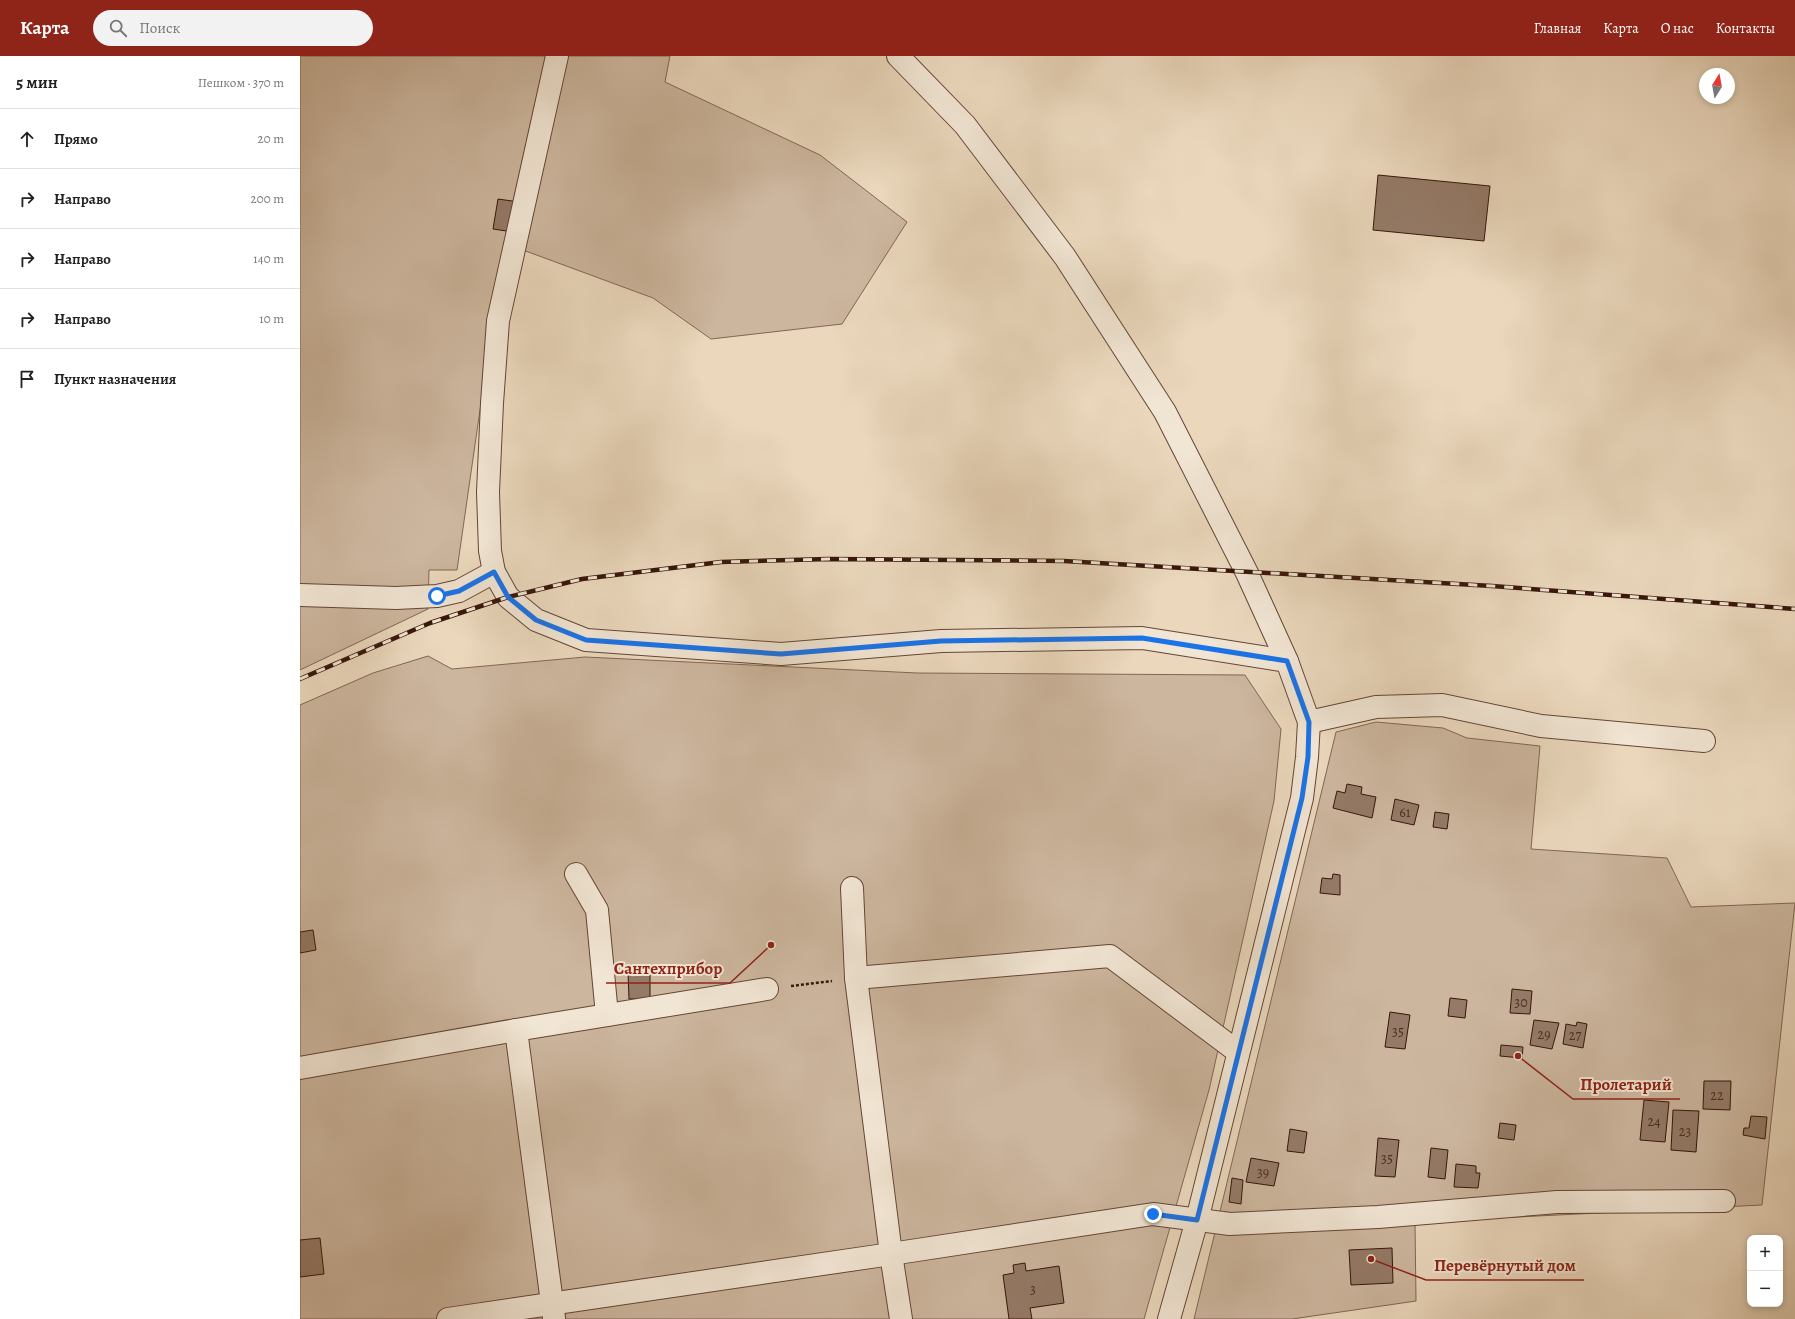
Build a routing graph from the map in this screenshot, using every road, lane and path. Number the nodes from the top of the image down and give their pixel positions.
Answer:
1 (557, 56) edge
2 (898, 56) edge
3 (494, 572) junction
4 (300, 595) edge
5 (1287, 661) junction
6 (1309, 722) junction
7 (1704, 741) dead end
8 (576, 874) dead end
9 (852, 888) dead end
10 (856, 978) junction
11 (767, 989) joint
12 (607, 1015) junction
13 (516, 1030) junction
14 (1238, 1052) junction
15 (300, 1068) edge
16 (1724, 1200) dead end
17 (1197, 1220) junction
18 (890, 1254) junction
19 (554, 1312) edge
20 (448, 1319) edge
21 (901, 1319) edge
22 (1169, 1319) edge

1 - 3 street
2 - 5 street
3 - 4 street
3 - 5 street
5 - 6 street
6 - 7 street
6 - 14 street
8 - 12 street
9 - 10 street
10 - 11 path
10 - 14 street
10 - 18 street
11 - 12 street
12 - 13 street
13 - 15 street
13 - 19 street
14 - 17 street
16 - 17 street
17 - 18 street
17 - 22 street
18 - 19 street
18 - 21 street
19 - 20 street

